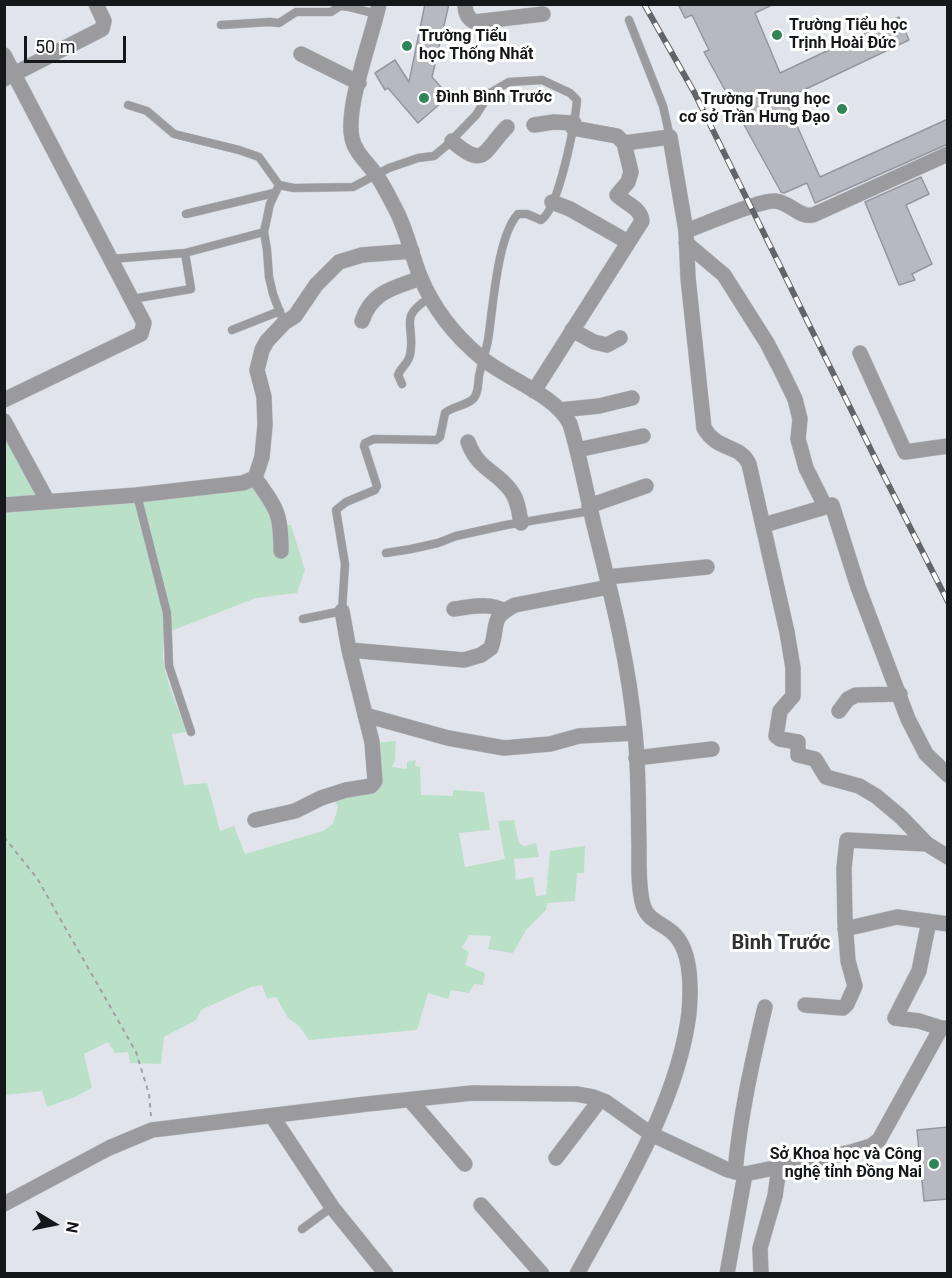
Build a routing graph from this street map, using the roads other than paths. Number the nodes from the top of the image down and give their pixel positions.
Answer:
1 (96, 4) edge
2 (465, 4) edge
3 (378, 9) edge
4 (543, 14) dead end
5 (628, 20) dead end
6 (221, 25) dead end
7 (301, 54) dead end
8 (4, 55) edge
9 (9, 76) edge
10 (359, 83) junction
11 (128, 105) dead end
12 (534, 125) dead end
13 (574, 126) junction
14 (507, 128) dead end
15 (670, 137) junction
16 (452, 141) junction
17 (624, 143) junction
18 (948, 154) edge
19 (377, 176) junction
20 (279, 185) junction
21 (274, 193) junction
22 (552, 202) junction
23 (186, 214) dead end
24 (264, 232) junction
25 (686, 237) junction
26 (628, 242) junction
27 (412, 251) junction
28 (185, 253) junction
29 (111, 259) junction
30 (421, 278) junction
31 (429, 298) junction
32 (132, 299) junction
33 (282, 317) junction
34 (362, 321) dead end
35 (232, 330) dead end
36 (572, 330) junction
37 (620, 338) dead end
38 (860, 353) dead end
39 (484, 360) junction
40 (402, 384) dead end
41 (534, 391) junction
42 (632, 398) dead end
43 (4, 400) edge
44 (560, 410) junction
45 (4, 421) edge
46 (643, 436) dead end
47 (468, 442) dead end
48 (948, 446) edge
49 (577, 450) junction
50 (255, 478) junction
51 (646, 486) dead end
52 (136, 495) junction
53 (48, 502) junction
54 (4, 505) edge
55 (825, 506) junction
56 (590, 509) junction
57 (521, 523) junction
58 (764, 525) junction
59 (281, 551) dead end
60 (386, 553) dead end
61 (707, 567) dead end
62 (608, 582) junction
63 (454, 609) dead end
64 (342, 611) junction
65 (504, 611) junction
66 (303, 619) dead end
67 (349, 650) junction
68 (900, 694) junction
69 (839, 711) dead end
70 (365, 716) junction
71 (191, 732) dead end
72 (635, 733) junction
73 (712, 749) dead end
74 (636, 758) junction
75 (948, 774) edge
76 (255, 820) dead end
77 (927, 844) junction
78 (948, 857) edge
79 (929, 921) junction
80 (948, 924) edge
81 (845, 929) junction
82 (805, 1005) dead end
83 (765, 1007) dead end
84 (944, 1028) edge
85 (410, 1100) junction
86 (600, 1100) junction
87 (272, 1116) junction
88 (651, 1134) junction
89 (556, 1158) dead end
90 (465, 1164) dead end
91 (779, 1168) junction
92 (740, 1173) junction
93 (4, 1204) edge
94 (481, 1205) dead end
95 (332, 1207) junction
96 (302, 1229) dead end
97 (386, 1274) edge
98 (542, 1274) edge
99 (577, 1274) edge
100 (727, 1274) edge
101 (762, 1274) edge

1 - 9 street
2 - 4 street
3 - 6 lane
3 - 10 street
5 - 15 lane
7 - 10 street
8 - 9 street
9 - 29 street
10 - 19 street
11 - 20 lane
12 - 13 street
13 - 16 lane
13 - 17 street
13 - 22 lane
14 - 16 street
15 - 17 street
15 - 25 street
16 - 19 lane
17 - 26 street
18 - 25 street
19 - 20 lane
19 - 27 street
20 - 21 lane
21 - 23 lane
21 - 24 lane
22 - 26 street
22 - 39 lane
24 - 28 lane
24 - 33 lane
25 - 55 street
25 - 58 street
26 - 36 street
27 - 30 street
27 - 33 street
28 - 29 lane
28 - 32 lane
29 - 32 street
30 - 31 street
30 - 34 street
31 - 39 street
31 - 40 lane
32 - 43 street
33 - 35 lane
33 - 50 street
36 - 37 street
36 - 41 street
38 - 48 street
39 - 41 street
39 - 64 lane
41 - 44 street
42 - 44 street
44 - 49 street
45 - 53 street
46 - 49 street
47 - 57 street
49 - 56 street
50 - 52 street
50 - 59 street
51 - 56 street
52 - 53 street
52 - 71 lane
53 - 54 street
55 - 58 street
55 - 68 street
56 - 57 lane
56 - 62 street
57 - 60 lane
58 - 77 street
61 - 62 street
62 - 65 street
62 - 72 street
63 - 65 street
64 - 66 lane
64 - 67 street
65 - 67 street
67 - 70 street
68 - 69 street
68 - 75 street
70 - 72 street
70 - 76 street
72 - 74 street
73 - 74 street
74 - 88 street
77 - 78 street
77 - 81 street
79 - 80 street
79 - 81 street
79 - 84 street
81 - 82 street
83 - 92 street
84 - 91 street
85 - 86 street
85 - 87 street
85 - 90 street
86 - 88 street
86 - 89 street
87 - 93 street
87 - 95 street
88 - 92 street
88 - 99 street
91 - 92 street
91 - 101 street
92 - 100 street
94 - 98 street
95 - 96 lane
95 - 97 street

